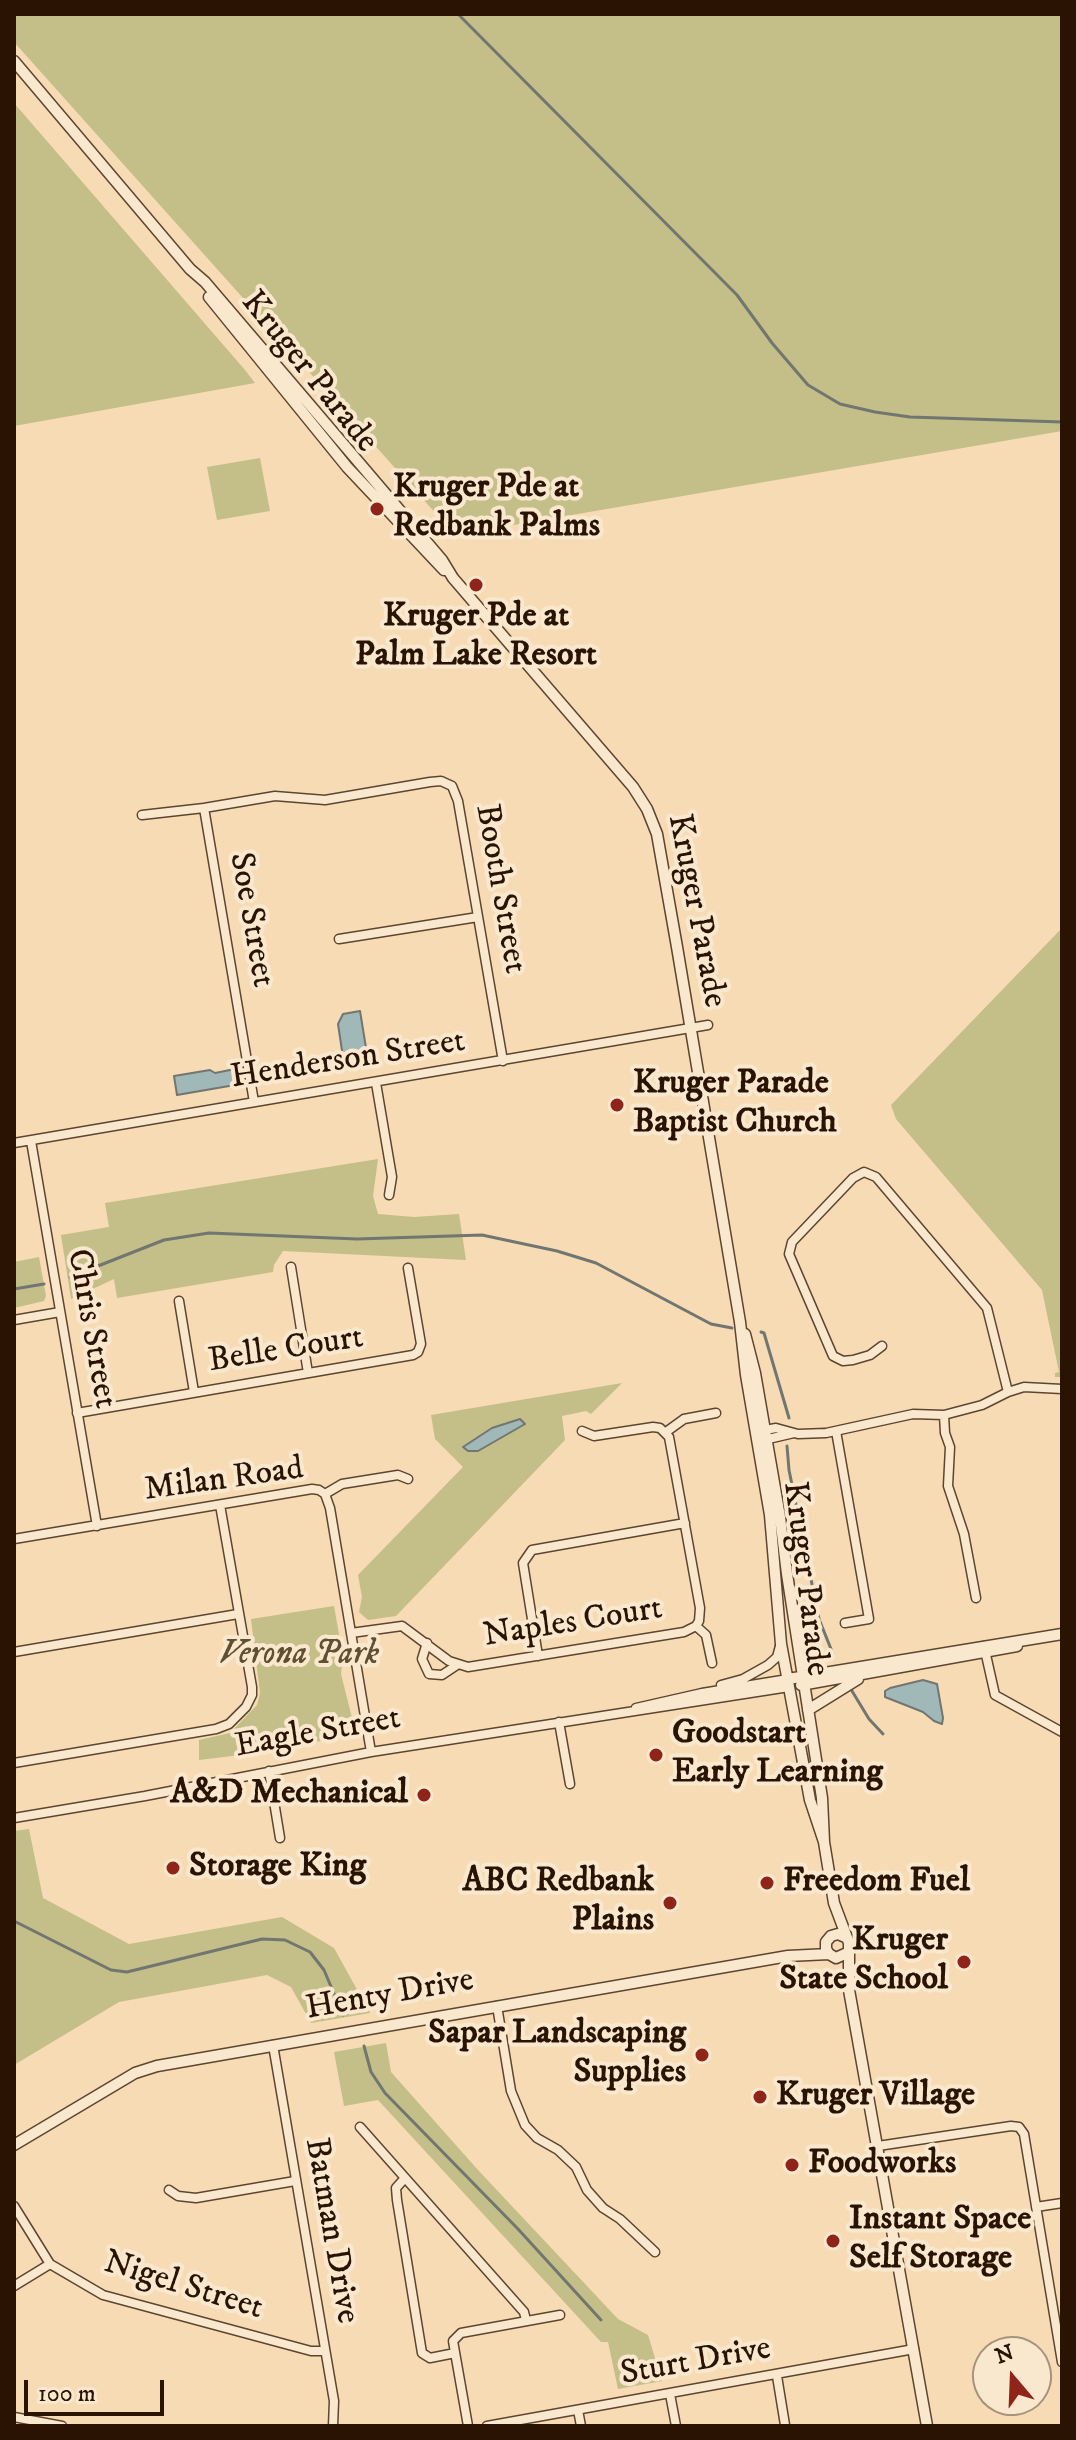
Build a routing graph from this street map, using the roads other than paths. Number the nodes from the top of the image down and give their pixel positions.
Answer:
1 (14, 61) edge
2 (204, 808) junction
3 (142, 815) dead end
4 (478, 917) junction
5 (339, 939) dead end
6 (708, 1025) dead end
7 (690, 1028) junction
8 (503, 1061) junction
9 (376, 1083) junction
10 (254, 1102) junction
11 (31, 1141) junction
12 (14, 1143) edge
13 (389, 1195) dead end
14 (291, 1267) dead end
15 (408, 1268) dead end
16 (179, 1301) dead end
17 (60, 1312) junction
18 (14, 1320) edge
19 (882, 1346) dead end
20 (308, 1373) junction
21 (1062, 1389) edge
22 (194, 1392) junction
23 (1008, 1392) junction
24 (77, 1413) junction
25 (716, 1413) dead end
26 (944, 1415) junction
27 (582, 1431) dead end
28 (836, 1431) junction
29 (666, 1432) junction
30 (761, 1435) junction
31 (408, 1479) dead end
32 (325, 1494) junction
33 (220, 1505) junction
34 (685, 1523) junction
35 (97, 1526) junction
36 (14, 1539) edge
37 (976, 1598) dead end
38 (238, 1614) junction
39 (845, 1623) dead end
40 (696, 1626) junction
41 (351, 1633) junction
42 (1062, 1634) edge
43 (427, 1643) junction
44 (781, 1644) junction
45 (985, 1649) junction
46 (14, 1652) edge
47 (538, 1656) junction
48 (712, 1663) dead end
49 (457, 1665) junction
50 (866, 1674) junction
51 (804, 1680) junction
52 (789, 1683) junction
53 (702, 1693) junction
54 (632, 1710) junction
55 (808, 1710) junction
56 (559, 1722) junction
57 (1062, 1732) edge
58 (371, 1752) junction
59 (14, 1763) edge
60 (269, 1771) junction
61 (570, 1784) dead end
62 (14, 1818) edge
63 (280, 1838) dead end
64 (824, 1842) junction
65 (834, 1903) junction
66 (845, 1937) junction
67 (829, 1939) junction
68 (847, 1953) junction
69 (795, 1955) junction
70 (831, 1956) junction
71 (849, 1990) junction
72 (497, 2006) junction
73 (273, 2045) junction
74 (360, 2127) dead end
75 (14, 2145) edge
76 (878, 2146) junction
77 (405, 2178) junction
78 (295, 2181) junction
79 (169, 2190) dead end
80 (1062, 2203) edge
81 (14, 2206) edge
82 (1036, 2207) junction
83 (655, 2252) dead end
84 (50, 2264) junction
85 (14, 2286) edge
86 (560, 2315) dead end
87 (526, 2320) junction
88 (914, 2349) junction
89 (325, 2351) junction
90 (455, 2353) junction
91 (1062, 2362) edge
92 (777, 2376) junction
93 (670, 2394) junction
94 (578, 2410) junction
95 (14, 2417) edge
96 (785, 2425) edge
97 (62, 2426) edge
98 (333, 2426) edge
99 (468, 2426) edge
100 (487, 2426) edge
101 (581, 2426) edge
102 (676, 2426) edge
103 (927, 2426) edge

1 - 7 street, Kruger Parade
2 - 3 street, Soe Street
2 - 4 street, Booth Street
2 - 10 street, Soe Street
4 - 5 street
4 - 8 street, Booth Street
6 - 7 street, Henderson Street
7 - 8 street, Henderson Street
7 - 30 street, Kruger Parade
8 - 9 street, Henderson Street
9 - 10 street, Henderson Street
9 - 13 street
10 - 11 street, Henderson Street
11 - 12 street, Henderson Street
11 - 17 street, Chris Street
14 - 20 street
15 - 20 street, Belle Court
16 - 22 street
17 - 18 street
17 - 24 street, Chris Street
19 - 23 street
20 - 22 street, Belle Court
21 - 23 street
22 - 24 street, Belle Court
23 - 26 street
24 - 35 street, Chris Street
25 - 29 street
26 - 28 street
26 - 37 street
27 - 29 street
28 - 30 street
28 - 39 street
29 - 34 street, Naples Court
30 - 44 street, Kruger Parade
30 - 51 street, Kruger Parade
31 - 32 street
32 - 33 street, Milan Road
32 - 41 street, Milan Road
33 - 35 street, Milan Road
33 - 38 street
34 - 40 street, Naples Court
34 - 47 street
35 - 36 street, Milan Road
38 - 46 street
38 - 59 street
40 - 47 street, Naples Court
40 - 48 street, Naples Court
41 - 43 street, Naples Court
41 - 58 street, Milan Road
42 - 45 street, Eagle Street
43 - 49 street, Naples Court
43 - 49 street, Naples Court
44 - 52 street, Kruger Parade
44 - 53 street
45 - 50 street, Eagle Street
45 - 51 street, Eagle Street
45 - 57 street
47 - 49 street, Naples Court
50 - 51 street, Eagle Street
50 - 55 street
51 - 52 street, Eagle Street
51 - 55 street, Kruger Parade
52 - 53 street, Eagle Street
52 - 54 street, Eagle Street
52 - 64 street, Kruger Parade
53 - 54 street, Eagle Street
54 - 56 street, Eagle Street
55 - 64 street, Kruger Parade
56 - 58 street, Eagle Street
56 - 61 street
58 - 60 street, Eagle Street
60 - 62 street, Eagle Street
60 - 63 street
64 - 65 street, Kruger Parade
65 - 66 street, Kruger Parade
65 - 67 street, Kruger Parade
66 - 67 street
66 - 68 street
67 - 69 street, Henty Drive
67 - 70 street
68 - 70 street
68 - 71 street
69 - 70 street, Henty Drive
69 - 72 street, Henty Drive
70 - 71 street
71 - 76 street
72 - 73 street, Henty Drive
72 - 83 street
73 - 75 street, Henty Drive
73 - 78 street, Batman Drive
74 - 77 street
76 - 82 street
76 - 88 street
77 - 87 street
77 - 90 street
78 - 79 street
78 - 89 street, Batman Drive
80 - 82 street
81 - 84 street, Nigel Street
82 - 91 street
84 - 85 street
84 - 89 street, Nigel Street
86 - 87 street
87 - 90 street
88 - 92 street, Sturt Drive
88 - 103 street
89 - 98 street, Batman Drive
90 - 99 street
92 - 93 street, Sturt Drive
92 - 96 street
93 - 94 street, Sturt Drive
93 - 102 street
94 - 100 street, Sturt Drive
94 - 101 street
95 - 97 street

